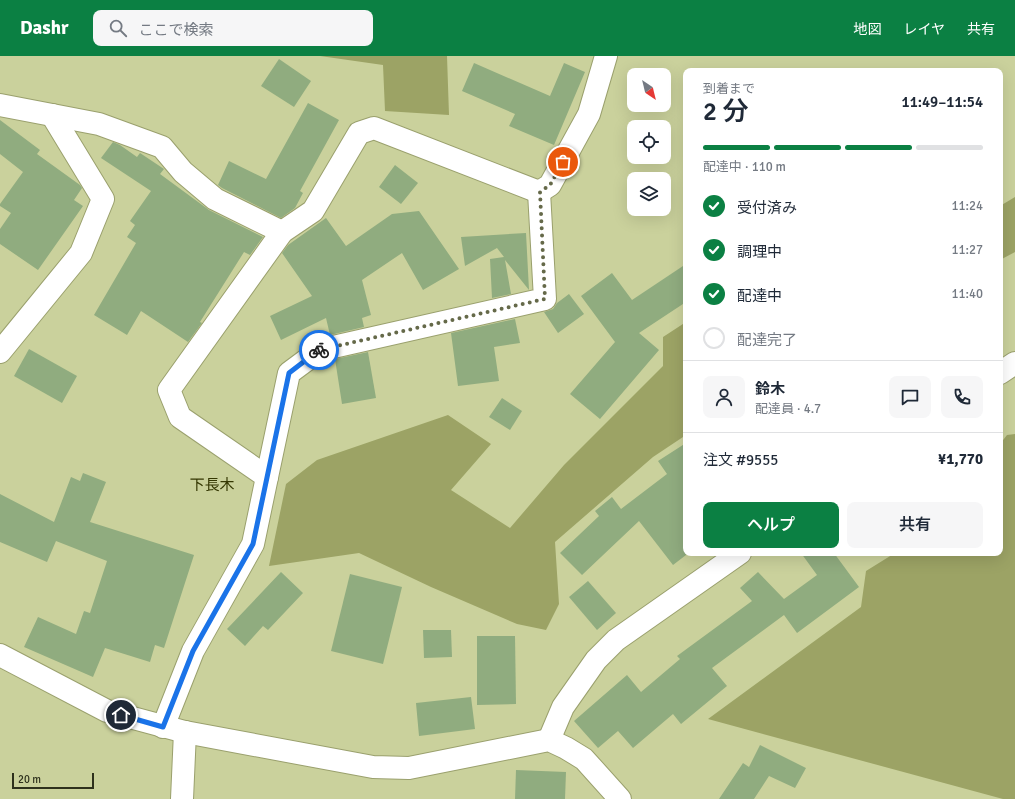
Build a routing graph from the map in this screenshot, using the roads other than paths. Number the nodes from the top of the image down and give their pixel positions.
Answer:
1 (606, 56) edge
2 (0, 105) edge
3 (52, 115) junction
4 (540, 192) junction
5 (282, 232) junction
6 (0, 352) edge
7 (1015, 363) edge
8 (1003, 371) edge
9 (267, 477) junction
10 (736, 556) edge
11 (0, 656) edge
12 (163, 727) junction
13 (185, 732) junction
14 (549, 740) junction
15 (182, 799) edge
16 (620, 799) edge

1 - 4 street
2 - 3 street
3 - 5 street
3 - 6 street
4 - 5 street
4 - 9 street
5 - 9 street
7 - 8 street
9 - 12 street
10 - 14 street
11 - 12 street
12 - 13 street
13 - 14 street
13 - 15 street
14 - 16 street

